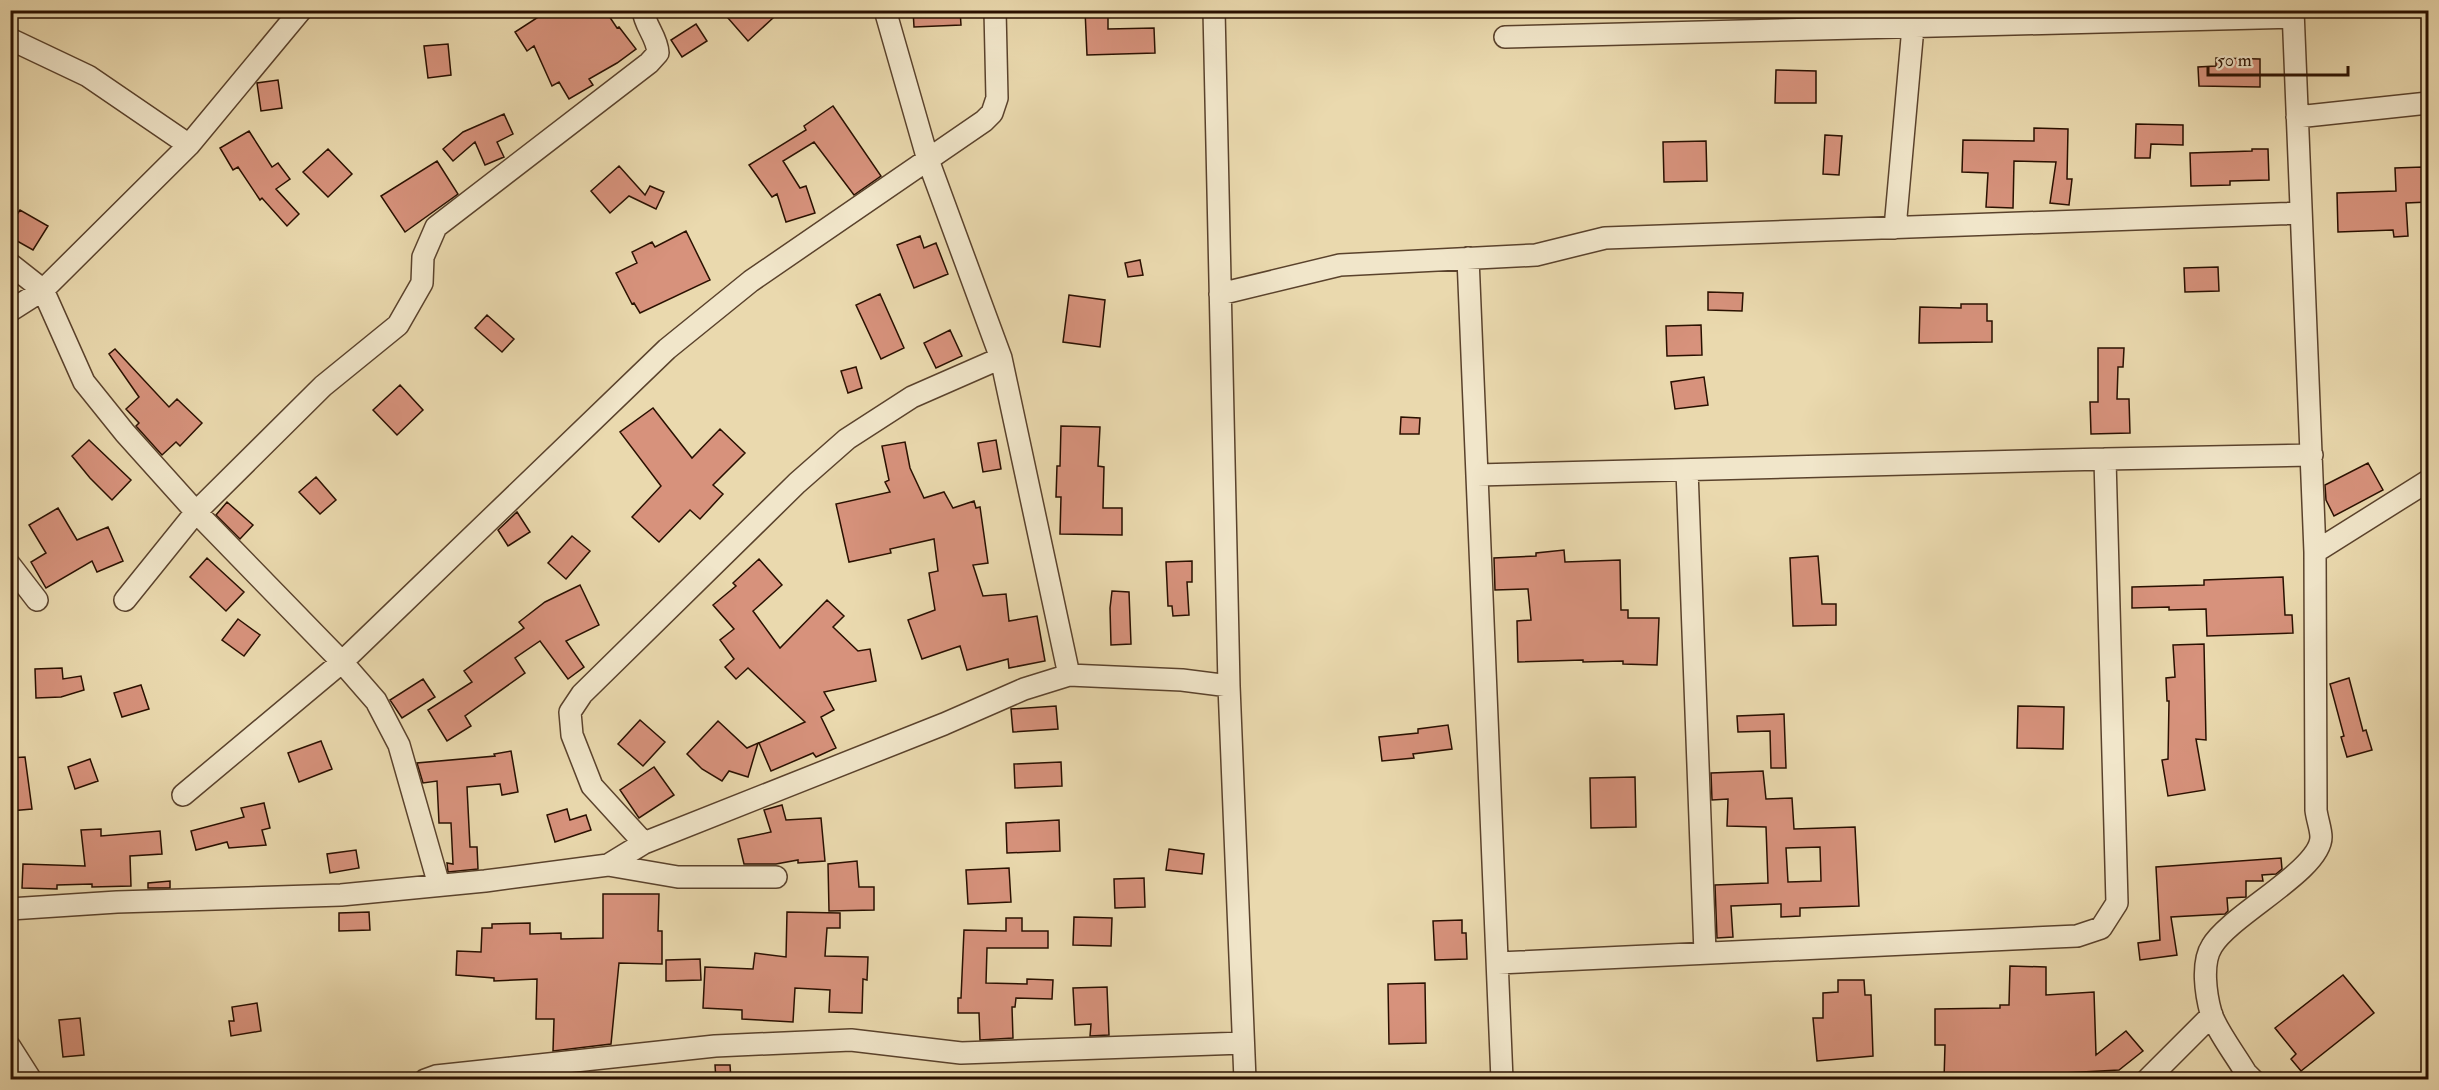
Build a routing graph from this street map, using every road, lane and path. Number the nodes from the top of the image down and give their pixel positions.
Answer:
1 (302, 10) edge
2 (643, 10) edge
3 (885, 10) edge
4 (995, 10) edge
5 (1214, 10) edge
6 (2293, 14) edge
7 (1911, 19) edge
8 (1505, 37) dead end
9 (10, 39) edge
10 (2428, 103) edge
11 (2296, 117) junction
12 (189, 145) junction
13 (928, 160) junction
14 (2300, 213) junction
15 (1895, 228) junction
16 (1468, 258) junction
17 (10, 264) edge
18 (42, 290) junction
19 (1220, 294) junction
20 (10, 311) edge
21 (1000, 358) junction
22 (2312, 455) junction
23 (2105, 459) junction
24 (1687, 470) junction
25 (1478, 476) junction
26 (2428, 481) edge
27 (196, 512) junction
28 (2315, 552) junction
29 (10, 565) edge
30 (37, 600) dead end
31 (125, 600) dead end
32 (342, 662) junction
33 (1069, 675) junction
34 (1229, 687) junction
35 (183, 795) dead end
36 (644, 843) junction
37 (608, 865) junction
38 (776, 877) dead end
39 (439, 885) junction
40 (10, 909) edge
41 (1705, 953) junction
42 (1498, 963) junction
43 (2212, 1015) junction
44 (1244, 1043) junction
45 (10, 1047) edge
46 (31, 1080) edge
47 (425, 1080) edge
48 (1245, 1080) edge
49 (1502, 1080) edge
50 (2147, 1080) edge
51 (2253, 1080) edge

1 - 12 street
2 - 27 street
3 - 13 street
4 - 13 street
5 - 19 street
6 - 7 street
6 - 11 street
7 - 8 street
7 - 15 street
9 - 12 street
10 - 11 street
11 - 14 street
12 - 18 street
13 - 21 street
13 - 32 street
14 - 15 street
14 - 22 street
15 - 16 street
16 - 19 street
16 - 25 street
17 - 18 street
18 - 20 street
18 - 27 street
19 - 34 street
21 - 33 street
21 - 36 street
22 - 23 street
22 - 28 street
23 - 24 street
23 - 41 street
24 - 25 street
24 - 41 street
25 - 42 street
26 - 28 street
27 - 31 street
27 - 32 street
28 - 43 street
29 - 30 street
32 - 35 street
32 - 39 street
33 - 34 street
33 - 36 street
34 - 44 street
36 - 37 street
37 - 38 street
37 - 39 street
39 - 40 street
41 - 42 street
42 - 49 street
43 - 50 street
43 - 51 street
44 - 47 street
44 - 48 street
45 - 46 street

